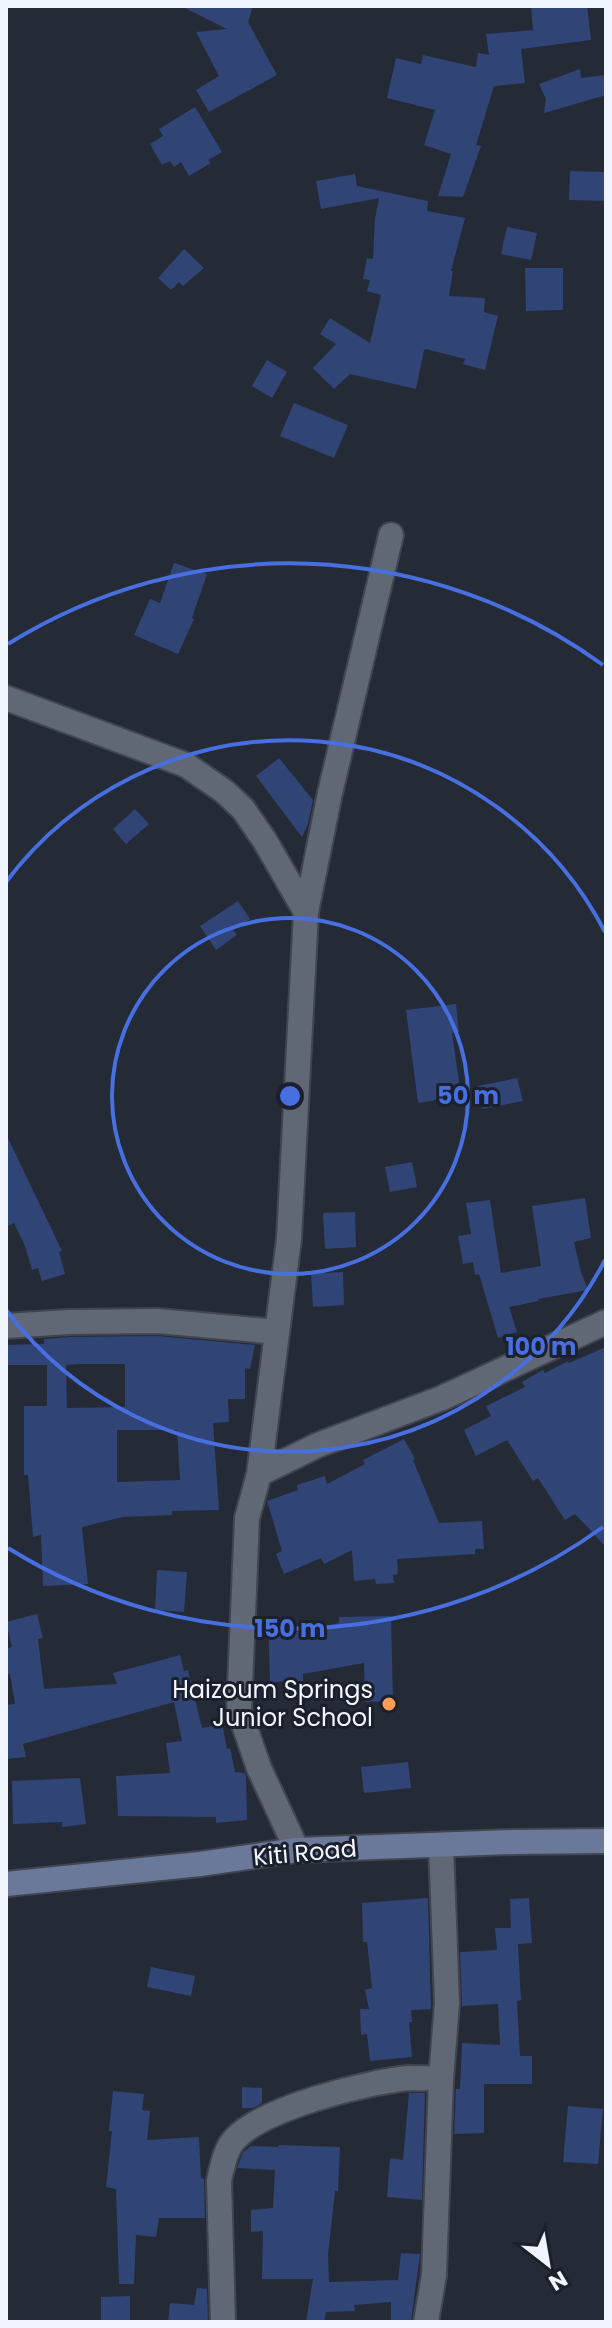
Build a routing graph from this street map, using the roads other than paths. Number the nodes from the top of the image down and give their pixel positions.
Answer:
1 (391, 535) dead end
2 (6, 698) edge
3 (306, 912) junction
4 (606, 1322) edge
5 (6, 1326) edge
6 (277, 1332) junction
7 (259, 1474) junction
8 (606, 1841) edge
9 (441, 1845) junction
10 (297, 1850) junction
11 (6, 1884) edge
12 (441, 2079) junction
13 (223, 2322) edge
14 (426, 2322) edge

1 - 3 street
2 - 3 street
3 - 6 street
4 - 7 street
5 - 6 street
6 - 7 street
7 - 10 street
8 - 9 street, Kiti Road
9 - 10 street, Kiti Road
9 - 12 street
10 - 11 street, Kiti Road
12 - 13 street
12 - 14 street

